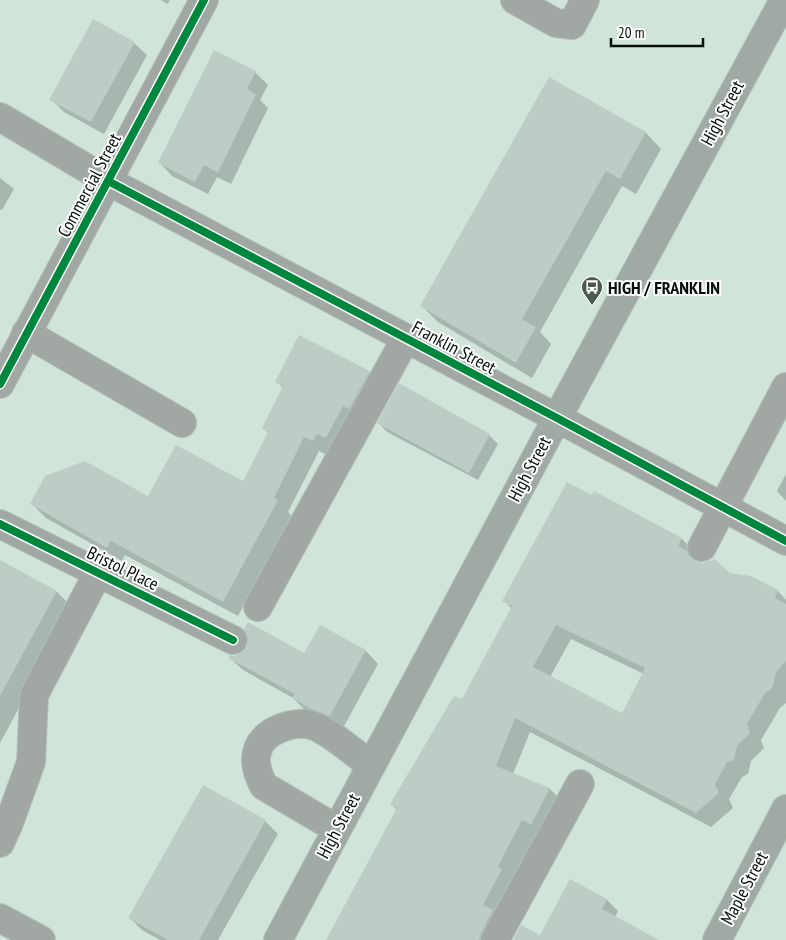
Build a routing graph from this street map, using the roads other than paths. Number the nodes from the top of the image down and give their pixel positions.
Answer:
1 (204, 0) edge
2 (515, 0) edge
3 (585, 0) edge
4 (784, 0) edge
5 (0, 117) edge
6 (108, 181) junction
7 (26, 333) junction
8 (406, 338) junction
9 (0, 384) edge
10 (786, 387) edge
11 (557, 418) junction
12 (182, 423) dead end
13 (722, 507) junction
14 (0, 524) edge
15 (786, 541) edge
16 (702, 547) dead end
17 (98, 573) junction
18 (258, 607) dead end
19 (233, 640) dead end
20 (371, 765) junction
21 (580, 784) dead end
22 (786, 809) edge
23 (337, 829) junction
24 (0, 843) edge
25 (0, 918) edge
26 (41, 940) edge
27 (278, 940) edge
28 (495, 940) edge
29 (717, 940) edge

1 - 6 street, Commercial Street
2 - 3 street
4 - 11 main road, High Street
5 - 6 street, Franklin Street
6 - 7 street, Commercial Street
6 - 8 street, Franklin Street
7 - 9 street, Commercial Street
7 - 12 street
8 - 11 street, Franklin Street
8 - 18 street
10 - 13 street
11 - 13 street, Franklin Street
11 - 20 main road, High Street
13 - 15 street, Franklin Street
13 - 16 street
14 - 17 street, Bristol Place
17 - 19 street, Bristol Place
17 - 24 street
20 - 23 main road, High Street
20 - 23 street
21 - 28 street
22 - 29 main road, Maple Street
23 - 27 main road, High Street
25 - 26 street

